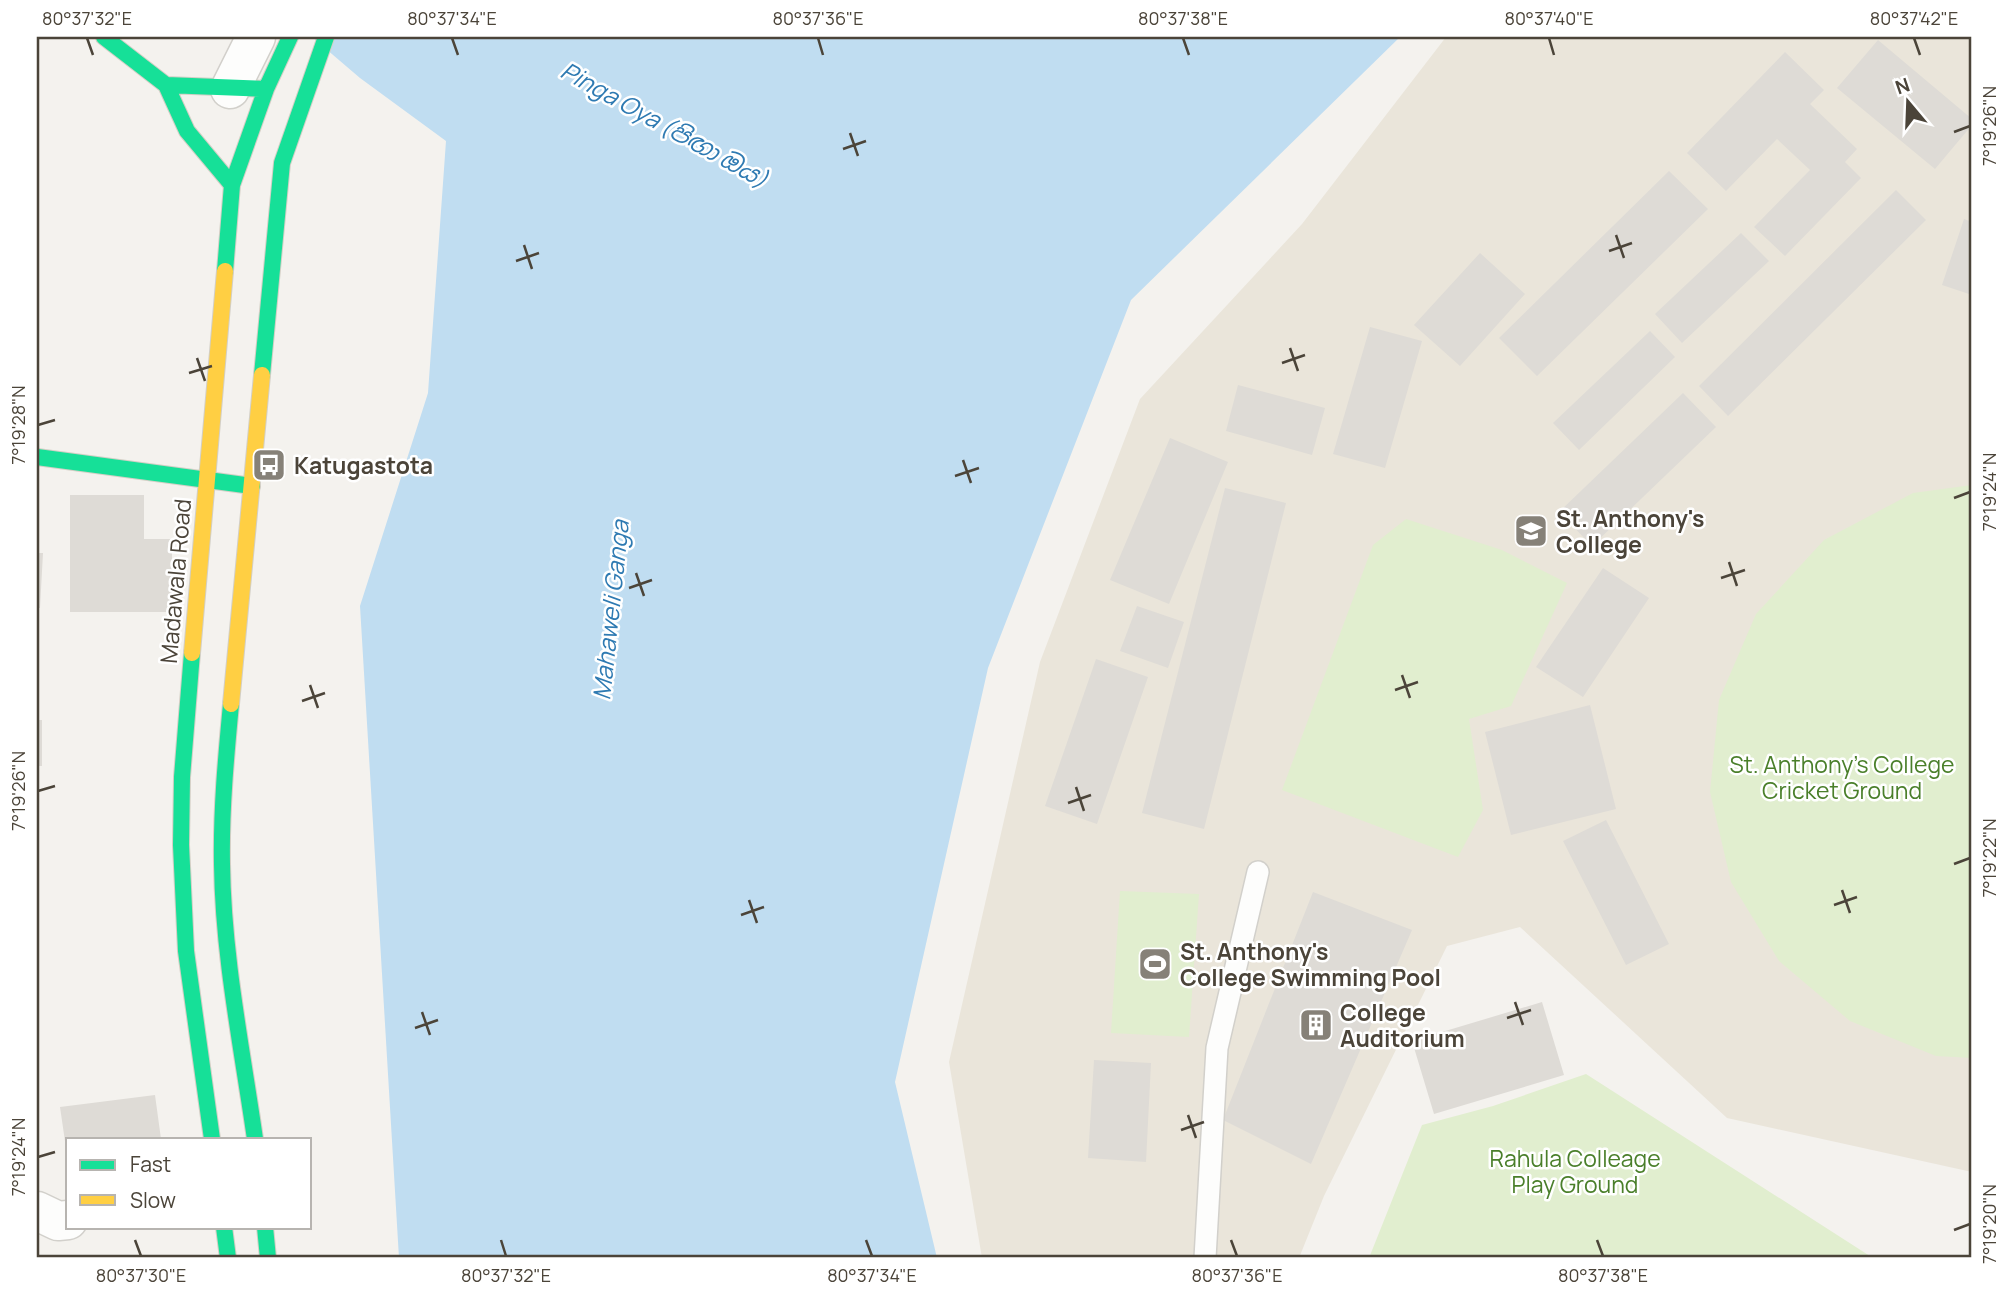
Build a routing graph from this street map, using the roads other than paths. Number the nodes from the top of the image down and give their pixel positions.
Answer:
1 (104, 37) edge
2 (256, 37) edge
3 (290, 37) edge
4 (325, 39) edge
5 (166, 85) junction
6 (276, 88) junction
7 (270, 168) junction
8 (232, 185) junction
9 (37, 457) edge
10 (206, 481) junction
11 (252, 486) junction
12 (1258, 872) dead end
13 (212, 1138) edge
14 (255, 1138) edge
15 (37, 1211) edge
16 (66, 1220) edge
17 (224, 1228) edge
18 (265, 1228) edge
19 (228, 1258) edge
20 (268, 1258) edge
21 (1205, 1258) edge

1 - 5 main road
2 - 6 street
3 - 6 main road, Madawala Road
4 - 6 main road, Madawala Road
5 - 6 main road
5 - 8 main road
6 - 7 main road, Madawala Road
6 - 8 main road, Madawala Road
7 - 8 main road
7 - 11 main road, Madawala Road
8 - 10 main road, Madawala Road
9 - 10 main road
10 - 11 main road
10 - 13 main road, Madawala Road
11 - 14 main road, Madawala Road
12 - 21 lane
15 - 16 street
17 - 19 main road
18 - 20 main road

